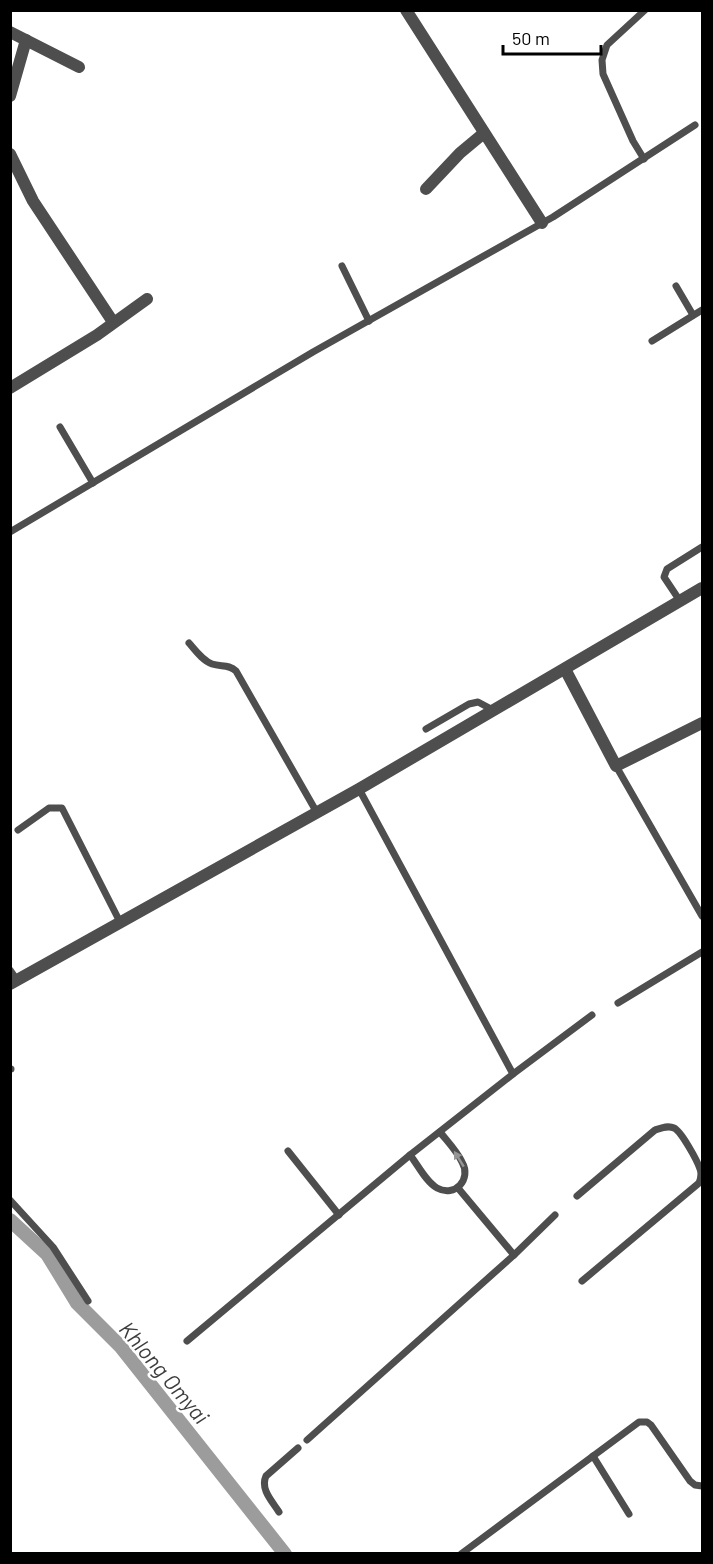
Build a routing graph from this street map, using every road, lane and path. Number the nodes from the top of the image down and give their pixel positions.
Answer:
1 (406, 10) edge
2 (645, 10) edge
3 (10, 32) edge
4 (26, 40) junction
5 (79, 67) dead end
6 (10, 96) edge
7 (695, 125) dead end
8 (484, 133) junction
9 (10, 154) edge
10 (644, 159) junction
11 (14, 170) edge
12 (426, 189) dead end
13 (542, 223) junction
14 (342, 266) dead end
15 (676, 286) dead end
16 (147, 299) dead end
17 (702, 310) edge
18 (693, 315) junction
19 (369, 321) junction
20 (113, 322) junction
21 (652, 340) dead end
22 (10, 388) edge
23 (60, 426) dead end
24 (93, 483) junction
25 (10, 532) edge
26 (702, 547) edge
27 (702, 588) edge
28 (680, 601) junction
29 (189, 643) dead end
30 (565, 669) junction
31 (493, 710) junction
32 (702, 723) edge
33 (426, 729) dead end
34 (616, 766) junction
35 (359, 789) junction
36 (316, 811) junction
37 (18, 830) dead end
38 (702, 916) edge
39 (120, 922) junction
40 (702, 952) edge
41 (13, 978) edge
42 (618, 1003) dead end
43 (592, 1015) dead end
44 (513, 1074) junction
45 (440, 1132) junction
46 (288, 1151) dead end
47 (410, 1155) junction
48 (458, 1188) junction
49 (577, 1196) dead end
50 (10, 1200) edge
51 (339, 1215) junction
52 (555, 1215) dead end
53 (514, 1255) junction
54 (582, 1281) dead end
55 (87, 1301) dead end
56 (187, 1341) dead end
57 (307, 1440) dead end
58 (298, 1448) dead end
59 (592, 1456) junction
60 (702, 1486) edge
61 (279, 1512) dead end
62 (629, 1514) dead end
63 (461, 1554) edge

1 - 8 street
2 - 10 lane
3 - 4 street
4 - 5 street
4 - 6 street
7 - 10 lane
8 - 12 street
8 - 13 street
9 - 11 street
10 - 13 lane
11 - 20 street
13 - 19 lane
14 - 19 lane
15 - 18 lane
16 - 20 street
17 - 18 lane
18 - 21 lane
19 - 24 lane
20 - 22 street
23 - 24 lane
24 - 25 lane
26 - 28 lane
27 - 28 street
28 - 30 street
29 - 36 lane
30 - 31 street
30 - 34 street
31 - 33 lane
31 - 35 street
32 - 34 street
34 - 38 lane
35 - 36 street
35 - 44 lane
36 - 39 street
37 - 39 lane
39 - 41 street
40 - 42 lane
43 - 44 lane
44 - 45 lane
45 - 47 lane
48 -> 45 lane
46 - 51 lane
47 - 48 lane
47 - 51 lane
48 - 53 lane
49 - 54 lane
50 - 55 lane
51 - 56 lane
52 - 53 lane
53 - 57 lane
58 - 61 lane
59 - 60 lane
59 - 62 lane
59 - 63 lane

